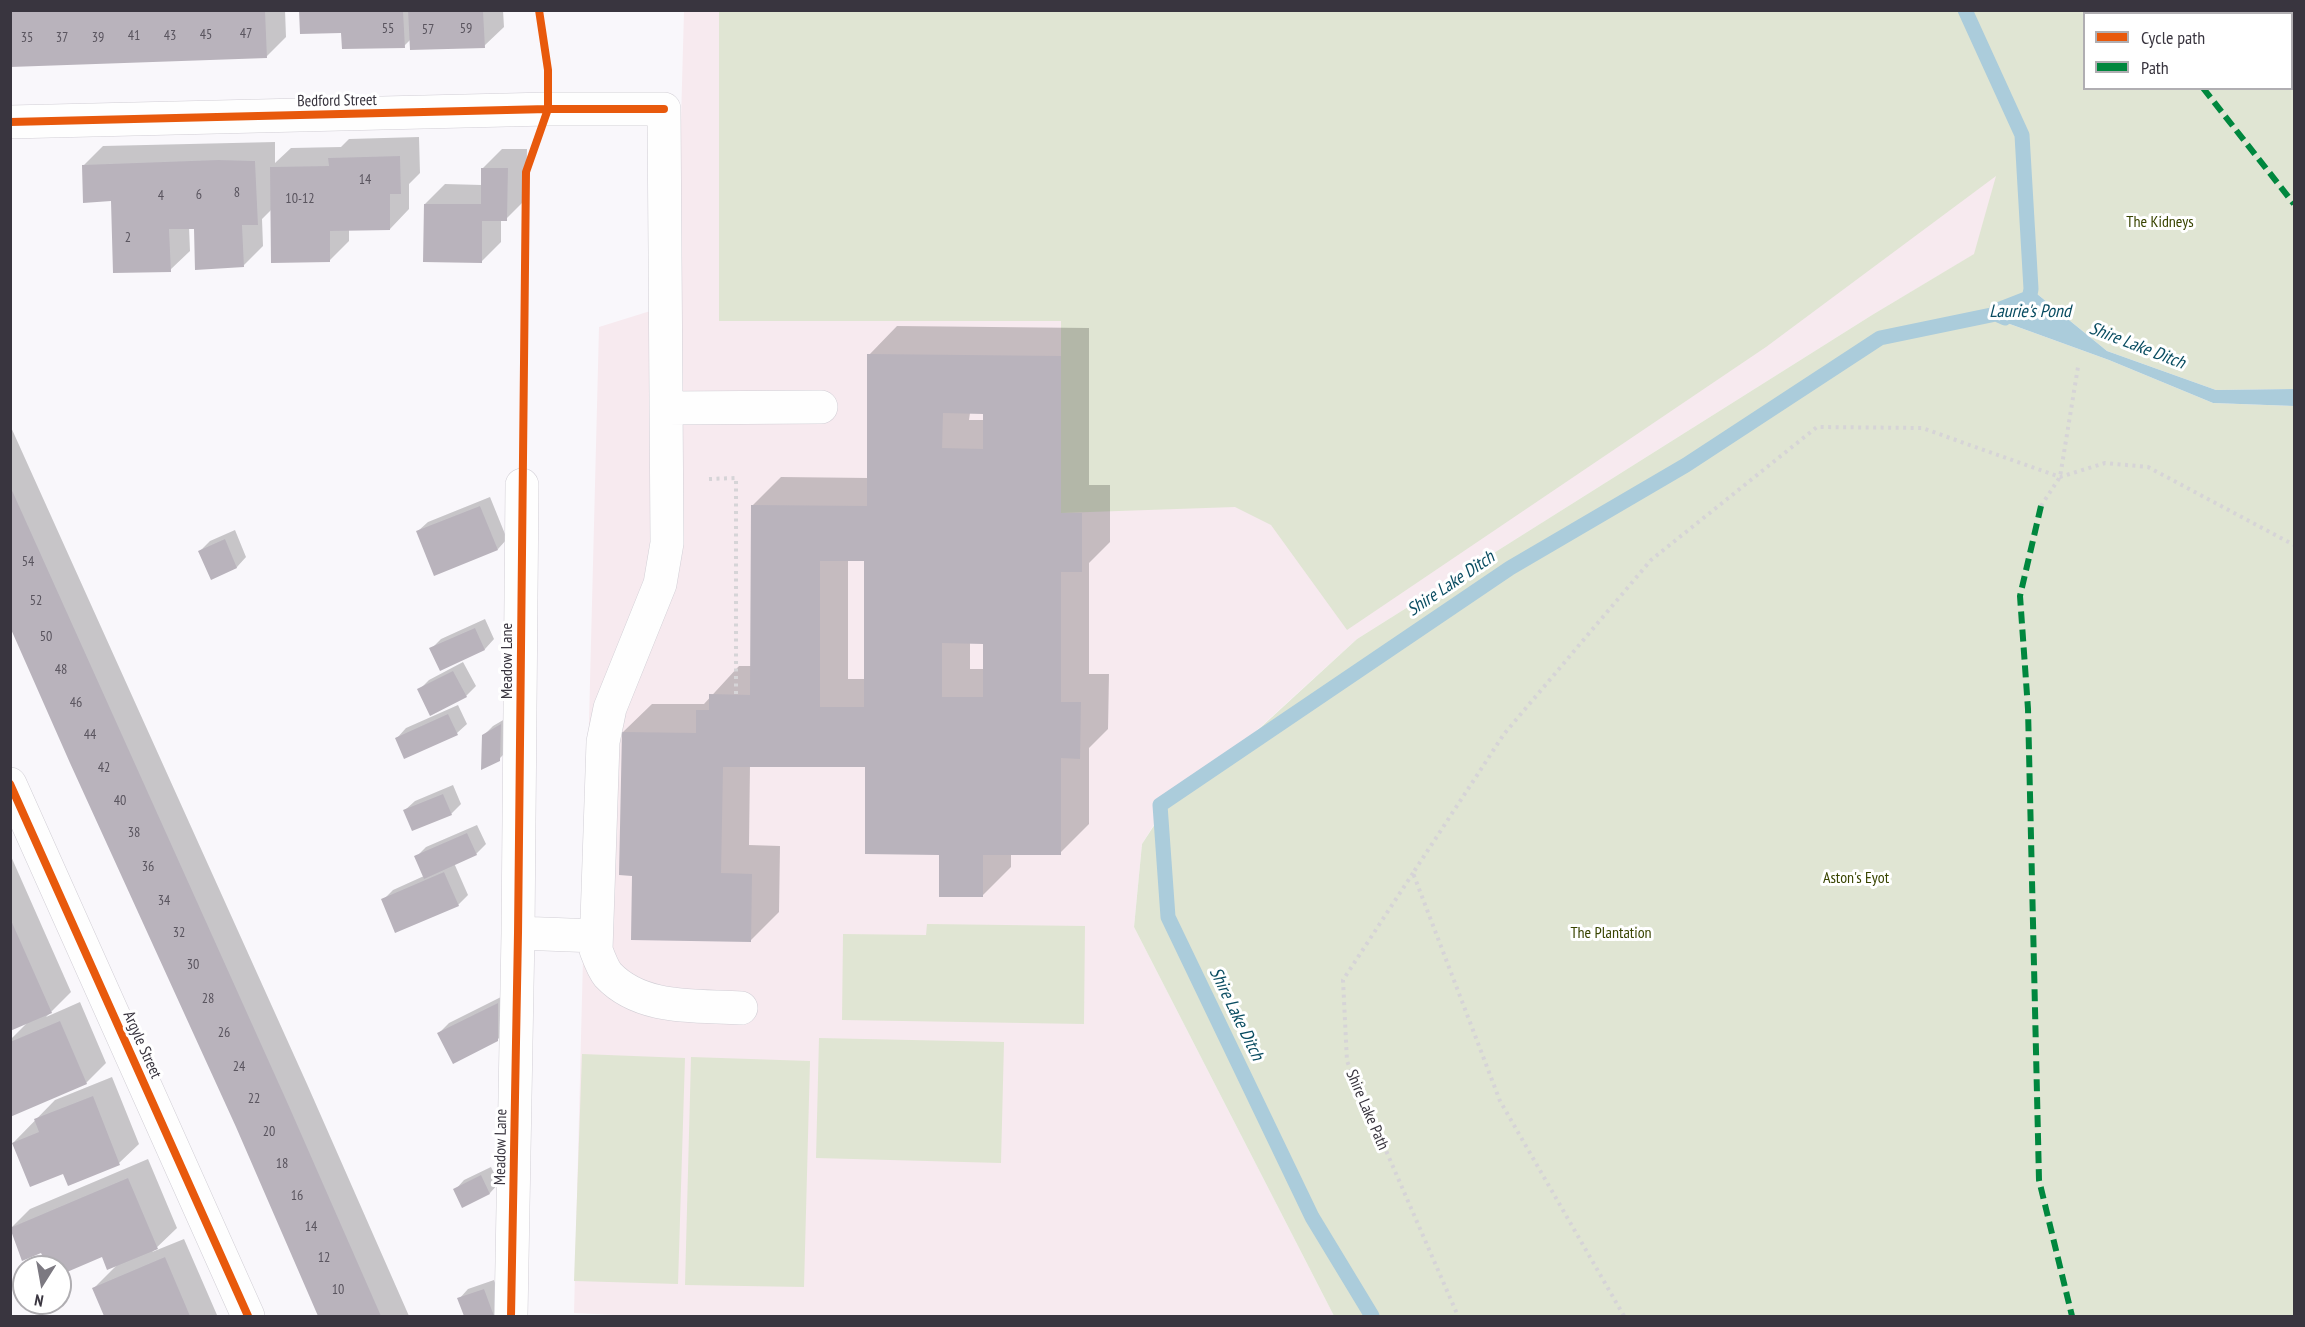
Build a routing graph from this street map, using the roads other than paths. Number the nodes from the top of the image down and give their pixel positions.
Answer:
1 (10, 122) edge
2 (821, 407) dead end
3 (666, 408) junction
4 (522, 485) dead end
5 (10, 784) edge
6 (518, 933) junction
7 (596, 936) junction
8 (741, 1008) dead end
9 (248, 1317) edge
10 (511, 1317) edge

1 - 3 street, Bedford Street
2 - 3 street
3 - 7 street
4 - 6 street, Meadow Lane
5 - 9 street, Argyle Street
6 - 7 street
6 - 10 street, Meadow Lane
7 - 8 street

